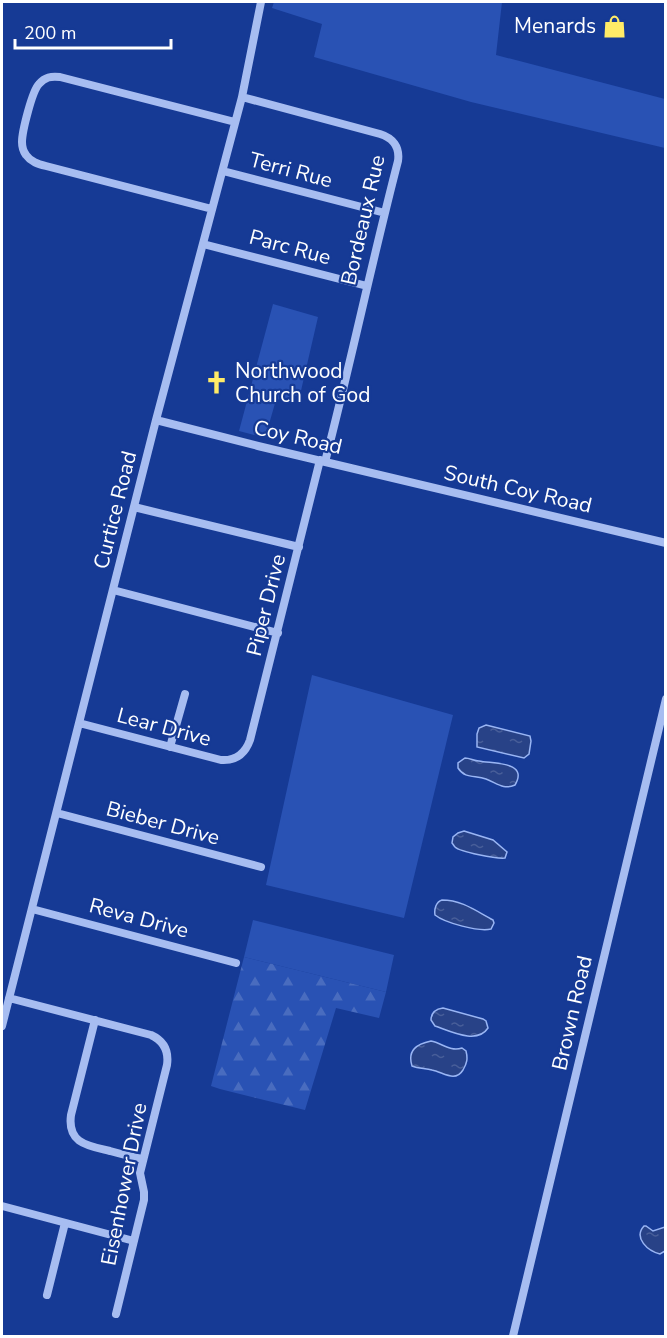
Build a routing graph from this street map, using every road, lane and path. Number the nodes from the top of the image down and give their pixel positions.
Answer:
1 (261, 2) edge
2 (242, 97) junction
3 (235, 122) junction
4 (222, 171) junction
5 (212, 209) junction
6 (385, 213) junction
7 (203, 244) junction
8 (367, 286) junction
9 (156, 420) junction
10 (322, 461) junction
11 (362, 470) joint
12 (134, 507) junction
13 (666, 543) edge
14 (299, 547) junction
15 (113, 590) junction
16 (278, 633) junction
17 (184, 694) dead end
18 (666, 699) edge
19 (79, 723) junction
20 (170, 747) junction
21 (240, 756) joint
22 (57, 813) junction
23 (261, 867) dead end
24 (32, 909) junction
25 (236, 963) dead end
26 (9, 998) junction
27 (95, 1020) junction
28 (2, 1026) edge
29 (143, 1159) junction
30 (2, 1206) edge
31 (65, 1223) junction
32 (135, 1241) junction
33 (47, 1295) dead end
34 (116, 1314) dead end
35 (513, 1336) edge

1 - 2 street, Curtice Road
2 - 3 street, Curtice Road
2 - 6 street, Bordeaux Rue
3 - 4 street, Curtice Road
3 - 5 street
4 - 5 street, Curtice Road
4 - 6 street, Terri Rue
5 - 7 street, Curtice Road
6 - 8 street, Bordeaux Rue
7 - 8 street, Parc Rue
7 - 9 street, Curtice Road
8 - 10 street, Bordeaux Rue
9 - 10 street, Coy Road
9 - 12 street, Curtice Road
10 - 11 street, Coy Road
10 - 14 street, Piper Drive
11 - 13 street, South Coy Road
12 - 14 street
12 - 15 street, Curtice Road
14 - 16 street, Piper Drive
15 - 16 street
15 - 19 street, Curtice Road
16 - 21 street, Piper Drive
17 - 20 street
18 - 35 street, Brown Road
19 - 20 street, Lear Drive
19 - 22 street, Curtice Road
20 - 21 street, Lear Drive
22 - 23 street, Bieber Drive
22 - 24 street, Curtice Road
24 - 25 street, Reva Drive
24 - 26 street, Curtice Road
26 - 27 street, Eisenhower Drive
26 - 28 street, Curtice Road
27 - 29 street, Eisenhower Drive
27 - 29 street
29 - 32 street, Eisenhower Drive
30 - 31 street
31 - 32 street
31 - 33 street
32 - 34 street, Eisenhower Drive

